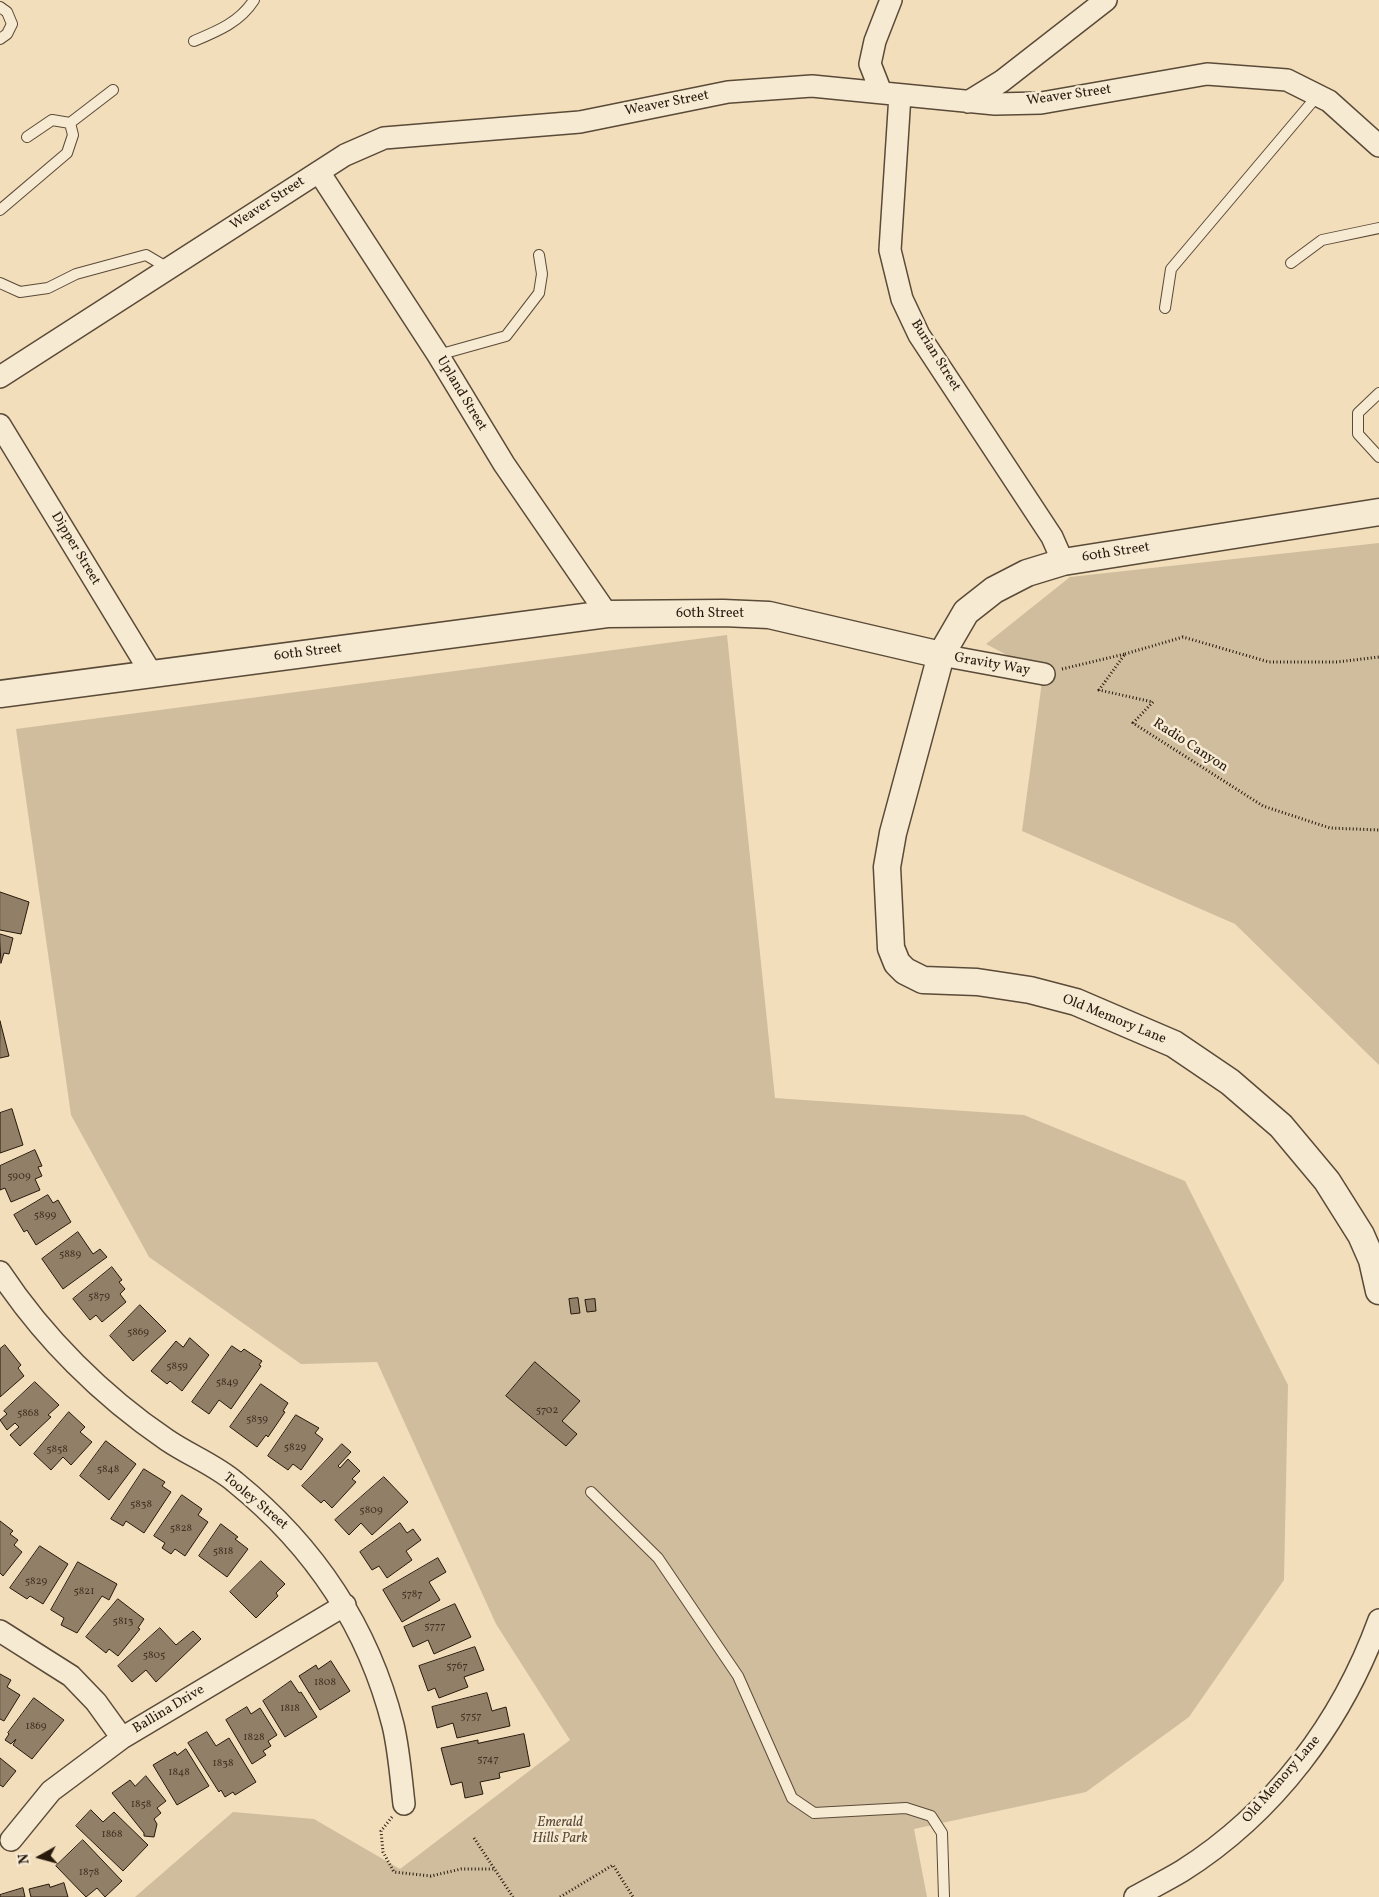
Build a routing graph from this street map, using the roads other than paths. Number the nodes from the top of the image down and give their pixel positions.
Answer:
1 (254, 0) edge
2 (892, 0) edge
3 (1106, 0) edge
4 (0, 7) edge
5 (0, 39) edge
6 (194, 41) dead end
7 (113, 90) dead end
8 (890, 93) junction
9 (1318, 95) junction
10 (968, 102) junction
11 (70, 123) junction
12 (27, 137) dead end
13 (1379, 146) edge
14 (318, 172) junction
15 (0, 210) edge
16 (1379, 228) edge
17 (539, 255) dead end
18 (1291, 263) dead end
19 (168, 268) junction
20 (0, 283) edge
21 (1165, 308) dead end
22 (438, 355) junction
23 (0, 377) edge
24 (1379, 393) edge
25 (0, 425) edge
26 (1379, 457) edge
27 (1379, 512) edge
28 (1063, 562) junction
29 (607, 614) junction
30 (941, 655) junction
31 (151, 673) junction
32 (1044, 674) road end
33 (0, 694) edge
34 (0, 1272) edge
35 (1379, 1291) edge
36 (591, 1492) dead end
37 (345, 1605) junction
38 (1379, 1620) edge
39 (0, 1631) edge
40 (122, 1738) junction
41 (404, 1804) road end
42 (11, 1840) dead end
43 (944, 1897) edge
44 (1135, 1897) edge

1 - 6 lane
2 - 8 street
3 - 10 street
4 - 5 lane
7 - 11 lane
8 - 10 street, Weaver Street
8 - 14 street, Weaver Street
8 - 28 street, Burian Street
9 - 10 street, Weaver Street
9 - 13 street, Weaver Street
9 - 21 lane
11 - 12 lane
11 - 15 lane
14 - 19 street, Weaver Street
14 - 22 street, Upland Street
16 - 18 lane
17 - 22 lane
19 - 20 lane
19 - 23 street, Weaver Street
22 - 29 street, Upland Street
24 - 26 lane
25 - 31 street, Dipper Street
27 - 28 street, 60th Street
28 - 30 street, 60th Street
29 - 30 street, 60th Street
29 - 31 street, 60th Street
30 - 32 street, Gravity Way
30 - 35 street, Old Memory Lane
31 - 33 street, 60th Street
34 - 37 street, Tooley Street
36 - 43 lane
37 - 40 street, Ballina Drive
37 - 41 street, Tooley Street
38 - 44 street, Old Memory Lane
39 - 40 street
40 - 42 street, Ballina Drive

